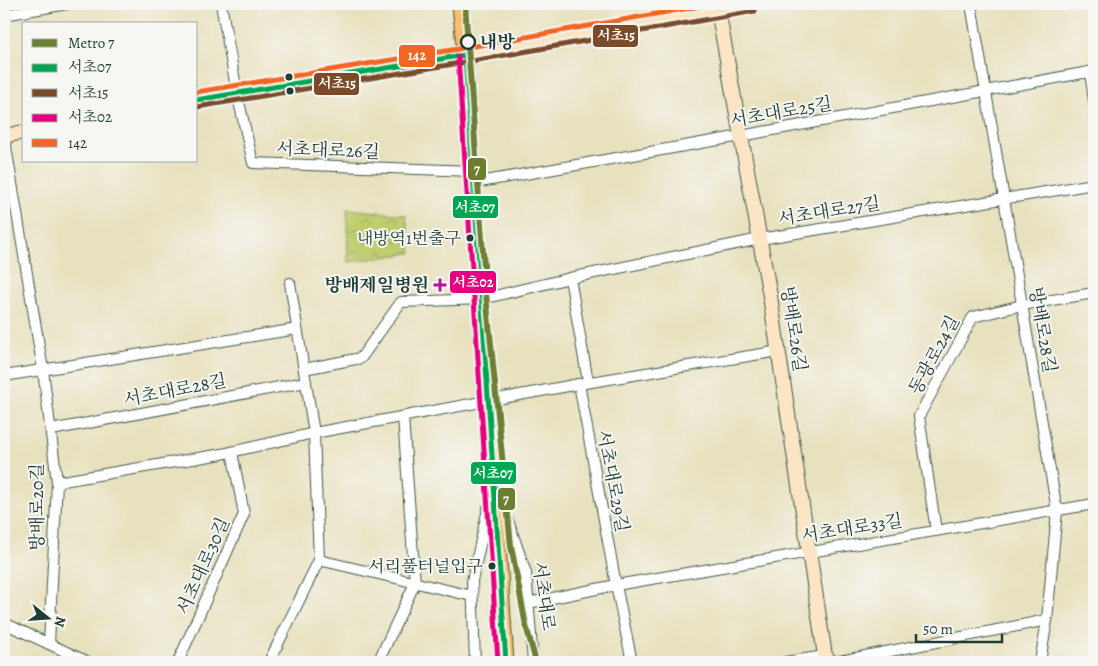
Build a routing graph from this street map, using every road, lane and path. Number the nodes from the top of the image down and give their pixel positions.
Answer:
1 (67, 4) edge
2 (221, 4) edge
3 (460, 4) edge
4 (754, 4) edge
5 (971, 4) edge
6 (718, 7) edge
7 (4, 15) edge
8 (465, 55) junction
9 (1092, 72) edge
10 (986, 91) junction
11 (237, 93) junction
12 (198, 100) edge
13 (1094, 100) edge
14 (22, 132) edge
15 (4, 136) edge
16 (741, 136) junction
17 (473, 177) junction
18 (1094, 184) edge
19 (1004, 200) junction
20 (760, 239) junction
21 (570, 278) junction
22 (290, 283) dead end
23 (1094, 293) edge
24 (482, 299) junction
25 (1022, 305) junction
26 (297, 329) junction
27 (778, 351) junction
28 (304, 369) junction
29 (43, 370) junction
30 (4, 376) edge
31 (306, 382) junction
32 (583, 383) junction
33 (489, 401) junction
34 (403, 417) junction
35 (51, 430) junction
36 (314, 433) junction
37 (232, 452) junction
38 (494, 479) junction
39 (58, 482) junction
40 (1094, 504) edge
41 (1057, 511) junction
42 (936, 531) junction
43 (809, 552) junction
44 (319, 560) junction
45 (415, 583) junction
46 (616, 585) junction
47 (472, 596) junction
48 (528, 603) junction
49 (1047, 620) junction
50 (4, 623) edge
51 (49, 644) junction
52 (474, 650) junction
53 (830, 660) edge
54 (88, 662) edge
55 (178, 662) edge
56 (269, 662) edge
57 (378, 662) edge
58 (469, 662) edge
59 (475, 662) edge
60 (506, 662) edge
61 (533, 662) edge
62 (632, 662) edge
63 (785, 662) edge
64 (1040, 662) edge

1 - 7 street
2 - 11 street
3 - 8 main road, 서초대로
4 - 6 street
5 - 10 street, 방배로28길
6 - 8 street
6 - 16 street, 방배로26길
8 - 11 street
8 - 17 main road, 서초대로
9 - 10 street, 서초대로25길
9 - 13 street
10 - 16 street, 서초대로25길
10 - 19 street, 방배로28길
11 - 12 street
11 - 17 street, 서초대로26길
14 - 15 street
15 - 29 street, 방배로20길
16 - 17 street, 서초대로25길
16 - 20 street, 방배로26길
17 - 24 main road, 서초대로
18 - 19 street, 서초대로27길
19 - 20 street, 서초대로27길
19 - 25 street, 방배로28길
20 - 21 street, 서초대로27길
20 - 27 street, 방배로26길
21 - 24 street, 서초대로27길
21 - 32 street
22 - 26 street
23 - 25 street, 동광로24길
24 - 28 street
24 - 33 main road, 서초대로
25 - 41 street, 방배로28길
25 - 42 street, 동광로24길
26 - 28 street
26 - 29 street
27 - 32 street
27 - 43 street, 방배로26길
28 - 31 street
29 - 30 street
29 - 35 street, 방배로20길
31 - 35 street, 서초대로28길
31 - 36 street
32 - 33 street
32 - 46 street, 서초대로29길
33 - 34 street
33 - 38 main road, 서초대로
34 - 36 street
34 - 45 street
35 - 39 street, 방배로20길
36 - 37 street
36 - 44 street
37 - 39 street
37 - 55 street, 서초대로30길
38 - 47 street, 서초대로
38 - 48 street, 서초대로
38 - 60 main road, 서초대로
39 - 51 street, 방배로20길
40 - 41 street, 서초대로33길
41 - 42 street, 서초대로33길
41 - 49 street, 방배로28길
42 - 43 street, 서초대로33길
43 - 46 street, 서초대로33길
43 - 53 street, 방배로26길
44 - 45 street
44 - 56 street
45 - 47 street
45 - 57 street
46 - 48 street, 서초대로33길
46 - 62 street
47 - 52 street, 서초대로
48 - 61 street, 서초대로
49 - 53 street
49 - 64 street, 방배로28길
50 - 51 street
51 - 54 street
52 - 58 street
52 - 59 street, 서초대로
53 - 63 street

